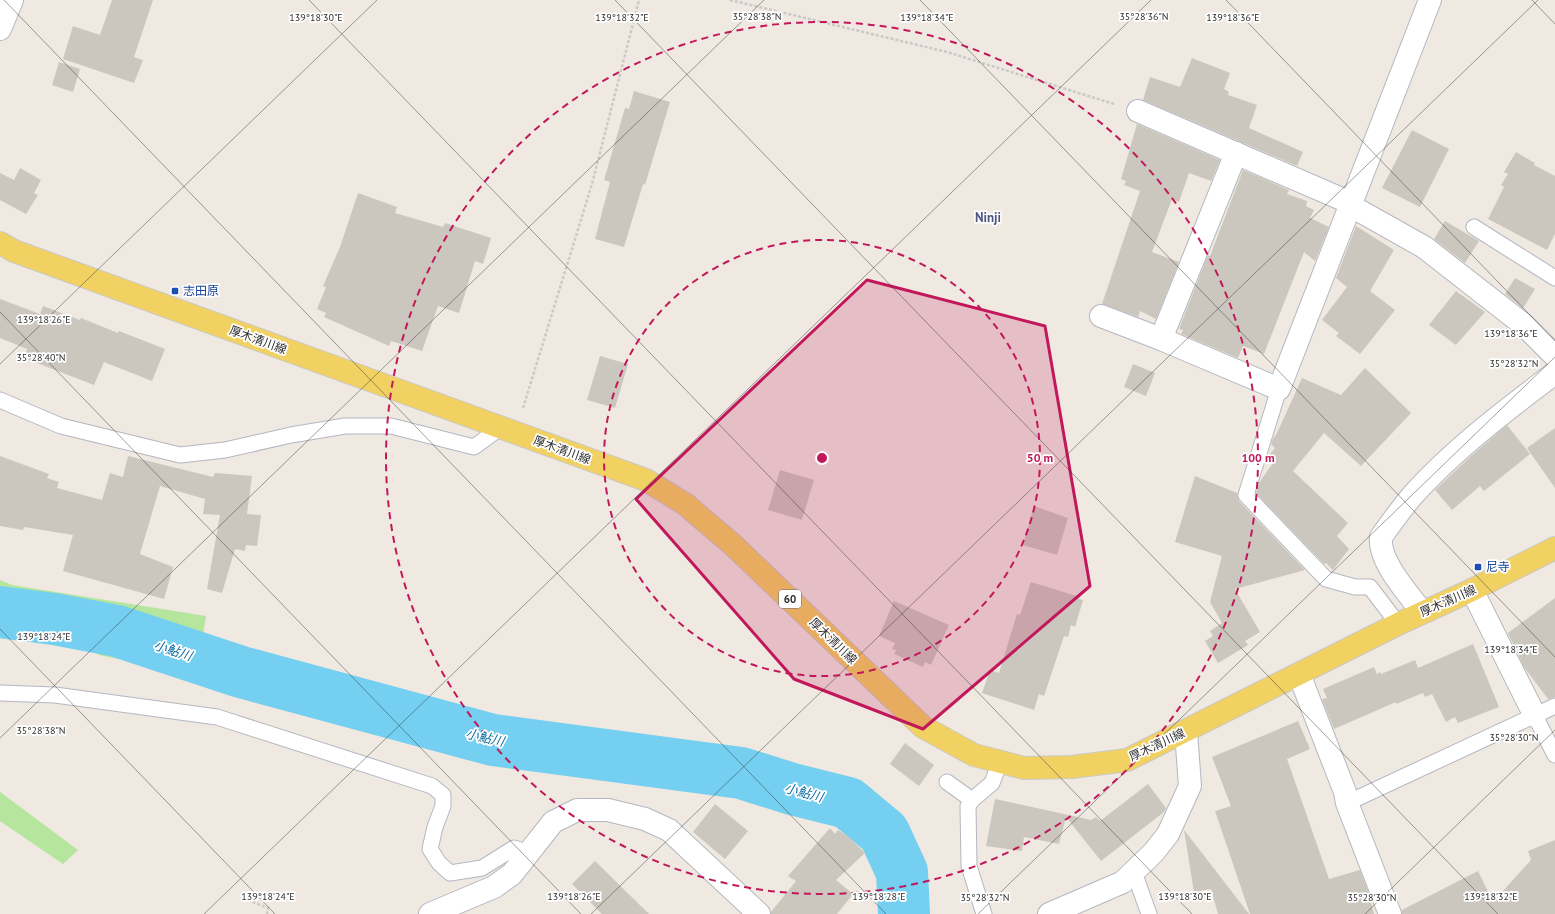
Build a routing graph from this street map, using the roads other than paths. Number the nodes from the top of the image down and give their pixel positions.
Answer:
1 (12, 0) edge
2 (1430, 0) edge
3 (0, 29) edge
4 (1138, 111) road end
5 (1236, 153) junction
6 (1351, 206) junction
7 (1474, 227) dead end
8 (0, 243) edge
9 (1555, 278) edge
10 (1100, 316) dead end
11 (1161, 339) junction
12 (1555, 356) edge
13 (1555, 373) edge
14 (1279, 389) junction
15 (0, 400) edge
16 (508, 431) junction
17 (1555, 548) edge
18 (1472, 590) junction
19 (1422, 612) junction
20 (1398, 624) junction
21 (1299, 674) junction
22 (0, 693) edge
23 (1555, 706) edge
24 (1535, 716) junction
25 (1186, 732) junction
26 (1555, 755) edge
27 (1000, 762) junction
28 (947, 782) dead end
29 (972, 800) junction
30 (1347, 803) junction
31 (530, 852) junction
32 (1134, 872) junction
33 (430, 914) edge
34 (759, 914) edge
35 (984, 914) edge
36 (1049, 914) edge
37 (1149, 914) edge
38 (1390, 914) edge

1 - 3 street
2 - 6 street
4 - 5 street
5 - 6 street
5 - 11 street
6 - 12 street
6 - 14 street
7 - 9 lane
8 - 16 main road, 厚木清川線 / 60
10 - 11 street
11 - 14 street
13 - 19 street
14 - 20 lane
15 - 16 lane
16 - 27 main road, 厚木清川線 / 60
17 - 18 main road, 厚木清川線 / 60
18 - 19 main road, 厚木清川線 / 60
18 - 24 street
19 - 20 main road, 厚木清川線 / 60
20 - 21 main road, 厚木清川線 / 60
21 - 25 main road, 厚木清川線 / 60
21 - 30 street
22 - 31 lane
23 - 24 lane
24 - 26 lane
24 - 30 lane
25 - 27 main road, 厚木清川線 / 60
25 - 32 street
27 - 29 lane
28 - 29 lane
29 - 35 lane
30 - 38 street
31 - 33 street
31 - 34 street
32 - 36 street
32 - 37 lane

